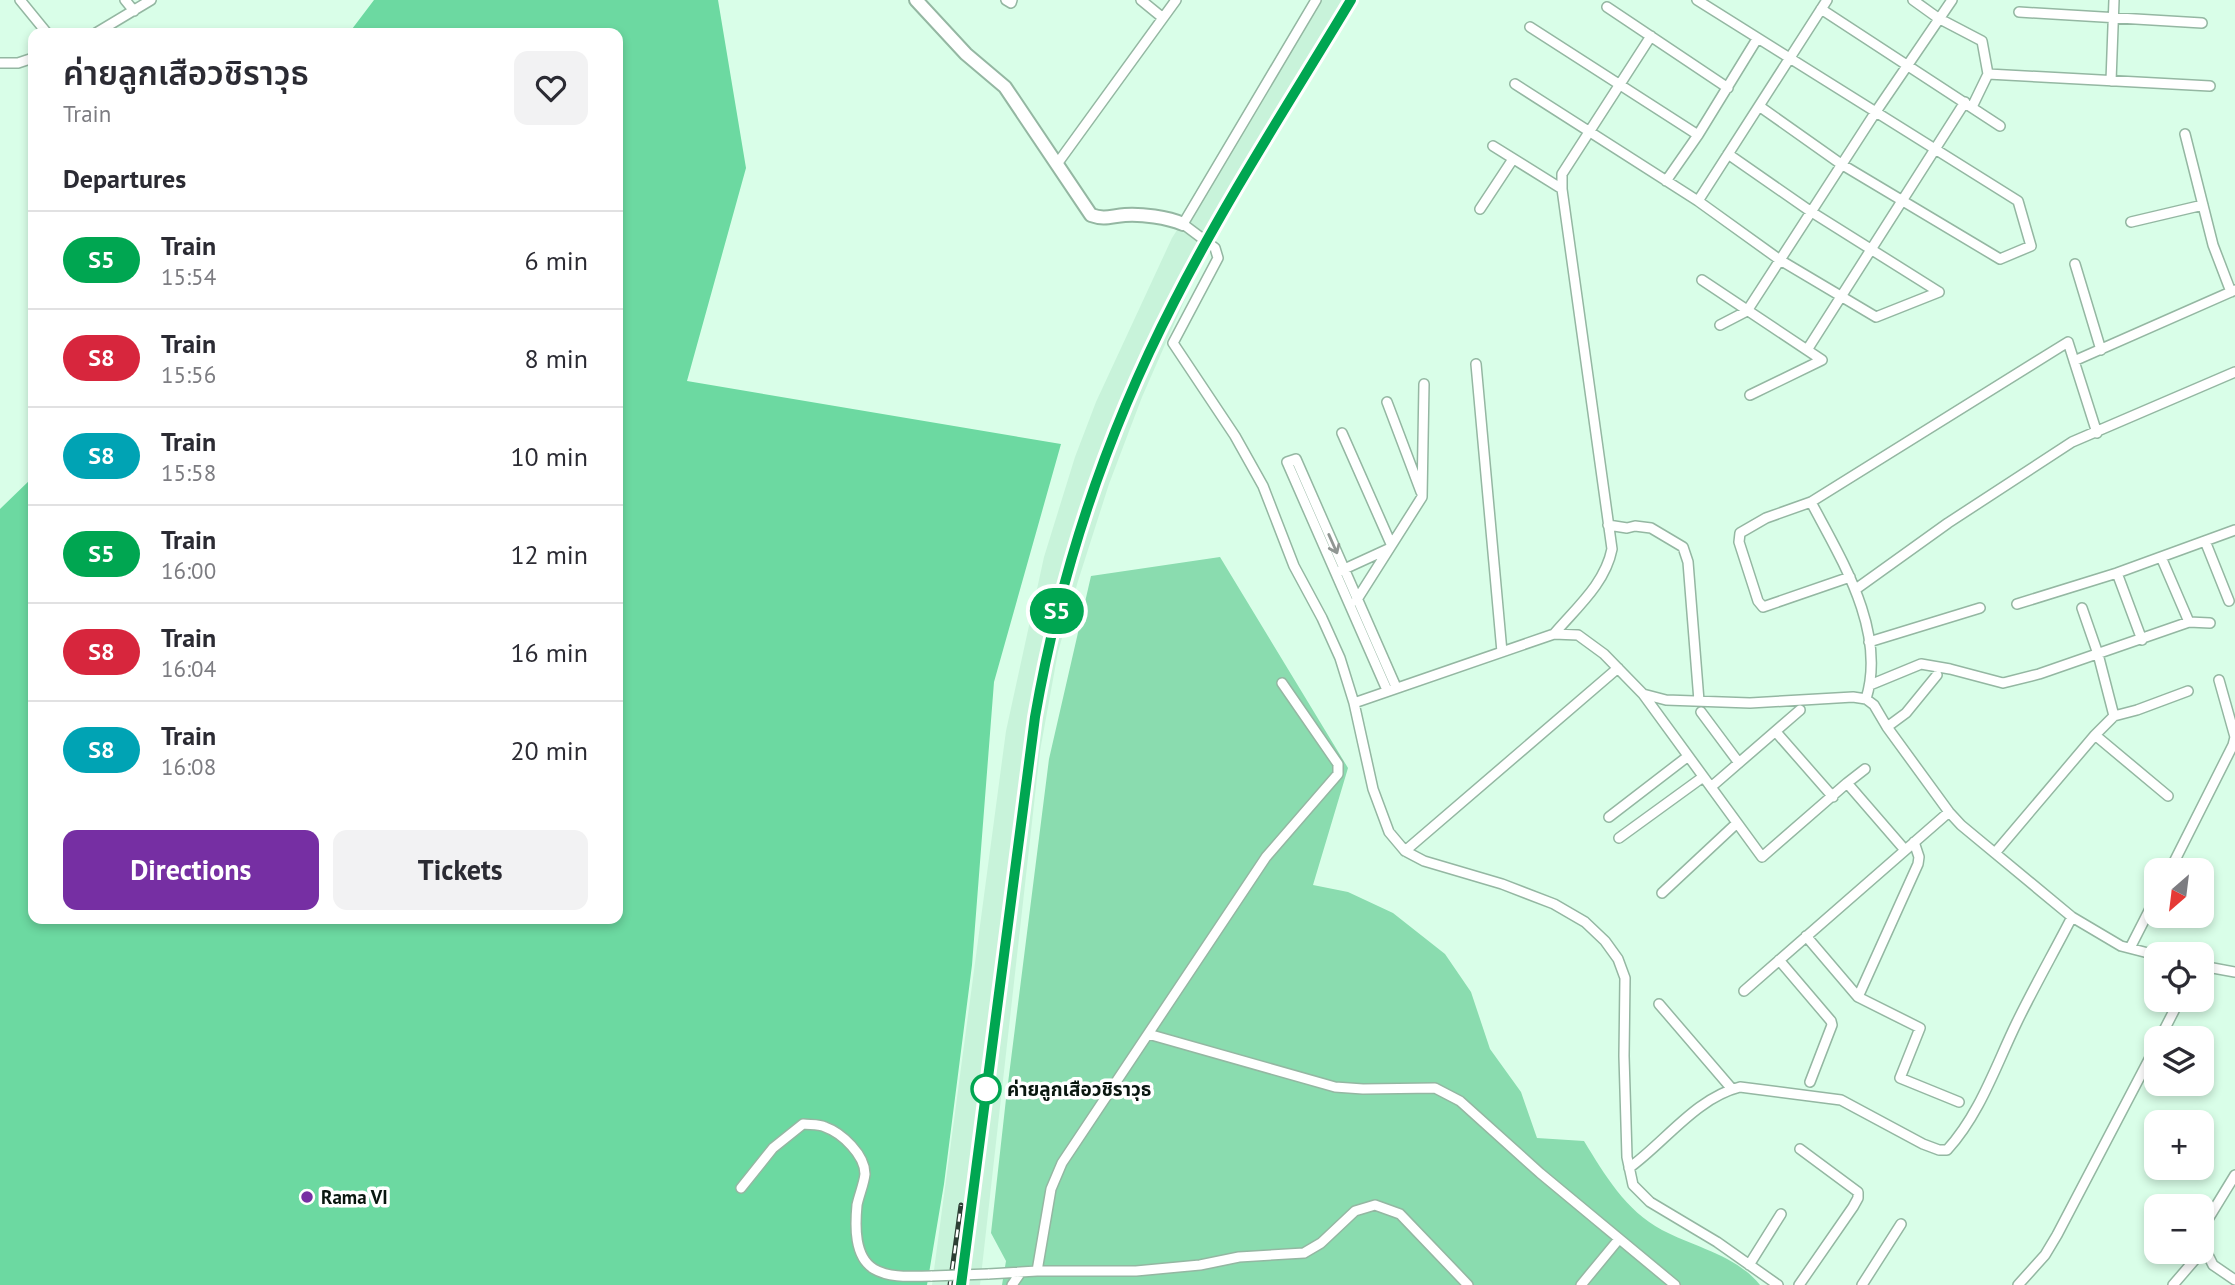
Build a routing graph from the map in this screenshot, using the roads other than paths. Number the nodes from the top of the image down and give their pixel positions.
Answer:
1 (20, 0) edge
2 (125, 0) edge
3 (152, 0) edge
4 (916, 0) edge
5 (1006, 0) edge
6 (1012, 0) edge
7 (1141, 0) edge
8 (1176, 0) edge
9 (1316, 0) edge
10 (1697, 0) edge
11 (1827, 0) edge
12 (1913, 0) edge
13 (1952, 0) edge
14 (2114, 0) edge
15 (1607, 7) dead end
16 (1821, 9) junction
17 (134, 11) junction
18 (2019, 12) dead end
19 (1163, 18) junction
20 (1938, 18) junction
21 (2113, 18) junction
22 (2202, 23) dead end
23 (1530, 27) dead end
24 (43, 28) edge
25 (105, 28) edge
26 (1651, 36) junction
27 (1757, 38) junction
28 (1788, 59) junction
29 (28, 60) edge
30 (0, 63) edge
31 (1907, 65) junction
32 (1988, 74) junction
33 (2111, 81) junction
34 (1515, 84) dead end
35 (1620, 85) junction
36 (2210, 86) dead end
37 (1728, 88) junction
38 (1969, 104) junction
39 (1759, 106) junction
40 (1875, 113) junction
41 (2000, 126) dead end
42 (1589, 133) junction
43 (2185, 134) dead end
44 (1698, 135) junction
45 (1493, 146) dead end
46 (1935, 150) junction
47 (1728, 154) junction
48 (1513, 159) junction
49 (1057, 164) junction
50 (1841, 164) junction
51 (1666, 181) junction
52 (1562, 189) junction
53 (1698, 201) junction
54 (1903, 201) junction
55 (2203, 205) junction
56 (1480, 209) dead end
57 (1811, 211) junction
58 (2131, 222) dead end
59 (1183, 224) junction
60 (1872, 250) junction
61 (1780, 260) junction
62 (2075, 264) dead end
63 (1702, 280) dead end
64 (2233, 291) edge
65 (1841, 296) junction
66 (1747, 311) junction
67 (1720, 325) dead end
68 (1807, 350) junction
69 (2101, 350) junction
70 (2074, 361) junction
71 (1476, 364) dead end
72 (2235, 372) edge
73 (1424, 384) dead end
74 (1750, 395) dead end
75 (1387, 402) dead end
76 (1342, 433) dead end
77 (2097, 433) junction
78 (1422, 497) junction
79 (1811, 502) junction
80 (1313, 510) junction
81 (1608, 525) junction
82 (2235, 530) edge
83 (2204, 541) junction
84 (1389, 547) junction
85 (2161, 557) junction
86 (1340, 571) junction
87 (2117, 573) junction
88 (1850, 577) junction
89 (1856, 589) junction
90 (2229, 601) dead end
91 (1353, 602) junction
92 (2017, 604) dead end
93 (1980, 608) dead end
94 (2082, 608) dead end
95 (2189, 622) junction
96 (2210, 623) dead end
97 (1554, 634) junction
98 (2142, 640) junction
99 (1869, 642) junction
100 (1502, 652) junction
101 (2098, 654) junction
102 (1618, 668) junction
103 (1937, 675) dead end
104 (2219, 680) dead end
105 (1282, 683) dead end
106 (1870, 685) junction
107 (1392, 689) junction
108 (2188, 691) dead end
109 (1643, 694) junction
110 (1866, 699) junction
111 (1699, 701) junction
112 (1354, 703) junction
113 (1800, 710) dead end
114 (1701, 712) dead end
115 (2114, 716) junction
116 (1887, 727) junction
117 (1776, 732) junction
118 (2095, 735) junction
119 (1687, 757) junction
120 (1739, 763) junction
121 (1865, 769) dead end
122 (1703, 777) junction
123 (1847, 783) junction
124 (1711, 787) junction
125 (2168, 796) dead end
126 (1832, 797) junction
127 (1949, 812) junction
128 (1609, 817) dead end
129 (1737, 823) junction
130 (1619, 838) dead end
131 (1914, 842) junction
132 (1905, 850) junction
133 (1405, 851) junction
134 (1995, 853) junction
135 (2176, 858) edge
136 (1662, 893) dead end
137 (2072, 917) junction
138 (2144, 921) edge
139 (1807, 936) junction
140 (2130, 948) junction
141 (2144, 952) edge
142 (1779, 960) junction
143 (2214, 968) edge
144 (2235, 972) edge
145 (1744, 991) dead end
146 (1858, 997) junction
147 (1659, 1004) dead end
148 (1148, 1034) junction
149 (2144, 1069) edge
150 (1810, 1082) dead end
151 (1732, 1089) junction
152 (1958, 1102) dead end
153 (1800, 1149) dead end
154 (1629, 1168) junction
155 (2235, 1175) edge
156 (741, 1188) dead end
157 (2214, 1209) edge
158 (1782, 1213) dead end
159 (1901, 1224) dead end
160 (1619, 1239) junction
161 (2189, 1264) edge
162 (2212, 1264) edge
163 (1749, 1265) junction
164 (1037, 1271) junction
165 (1021, 1272) junction
166 (2235, 1280) edge
167 (1012, 1285) edge
168 (1468, 1285) edge
169 (1581, 1285) edge
170 (1675, 1285) edge
171 (1778, 1285) edge
172 (1799, 1285) edge
173 (1862, 1285) edge
174 (2018, 1285) edge
175 (2173, 1285) edge

1 - 24 street
2 - 17 street
3 - 17 street
4 - 49 street
5 - 6 street
7 - 19 street
8 - 19 street
9 - 59 street
10 - 27 street
11 - 16 street
12 - 20 street
13 - 20 street
14 - 21 street
15 - 26 street
16 - 28 street
16 - 31 street
17 - 25 street
18 - 21 street
19 - 49 street
20 - 31 street
20 - 32 street
21 - 22 street
21 - 33 street
23 - 35 street
26 - 35 street
26 - 37 street
27 - 28 street
27 - 37 street
28 - 39 street
28 - 40 street
29 - 30 street
31 - 38 street
31 - 40 street
32 - 33 street
32 - 38 street
33 - 36 street
34 - 42 street
35 - 42 street
35 - 44 street
37 - 44 street
38 - 41 street
38 - 46 street
39 - 47 street
39 - 50 street
40 - 46 street
40 - 50 street
42 - 51 street
42 - 52 street
43 - 55 street
44 - 51 street
45 - 48 street
46 - 54 street
46 - 54 street
47 - 53 street
47 - 57 street
48 - 52 street
48 - 56 street
49 - 59 street
50 - 54 street
50 - 57 street
51 - 53 street
52 - 81 street
53 - 61 street
54 - 60 street
55 - 58 street
55 - 64 street
57 - 60 street
57 - 61 street
59 - 112 street
60 - 65 street
60 - 65 street
61 - 65 street
61 - 66 street
62 - 69 street
63 - 66 street
64 - 69 street
65 - 68 street
66 - 67 street
66 - 68 street
68 - 74 street
69 - 70 street
70 - 77 street
70 - 79 street
71 - 100 street
72 - 77 street
73 - 78 street
75 - 78 street
76 - 84 street
77 - 89 street
78 - 84 street
79 - 88 street
79 - 88 street
80 - 80 street
80 - 86 street
81 - 97 street
81 - 111 street
82 - 83 street
83 - 85 street
83 - 90 street
84 - 86 street
84 - 91 street
85 - 87 street
85 - 95 street
86 - 91 street
87 - 92 street
87 - 98 street
88 - 89 street
89 - 99 street
91 - 107 street
93 - 99 street
94 - 101 street
95 - 96 street
95 - 98 street
97 - 100 street
97 - 102 street
98 - 101 street
99 - 106 street
100 - 107 street
101 - 106 street
101 - 115 street
102 - 109 street
102 - 133 street
103 - 116 street
104 - 135 street
105 - 148 street
106 - 110 street
107 - 112 street
108 - 115 street
109 - 111 street
109 - 119 street
110 - 111 street
110 - 116 street
112 - 133 street
113 - 117 street
114 - 120 street
115 - 118 street
116 - 127 street
117 - 120 street
117 - 126 street
118 - 125 street
118 - 134 street
119 - 122 street
119 - 128 street
120 - 124 street
121 - 123 street
122 - 124 street
122 - 130 street
123 - 126 street
123 - 132 street
124 - 129 street
126 - 129 street
127 - 131 street
127 - 134 street
129 - 136 street
131 - 132 street
131 - 146 street
132 - 139 street
133 - 154 street
134 - 137 street
137 - 140 street
137 - 151 street
138 - 140 street
139 - 142 street
139 - 146 street
140 - 141 street
142 - 145 street
142 - 150 street
143 - 144 street
146 - 152 street
147 - 151 street
148 - 160 street
148 - 164 street
149 - 174 street
151 - 154 street
153 - 172 street
154 - 163 street
155 - 157 street
156 - 165 street, bridge
158 - 163 street
159 - 173 street
160 - 169 street
160 - 170 street
161 - 175 street
162 - 166 street
163 - 171 street
164 - 165 street
164 - 168 street
165 - 167 street

